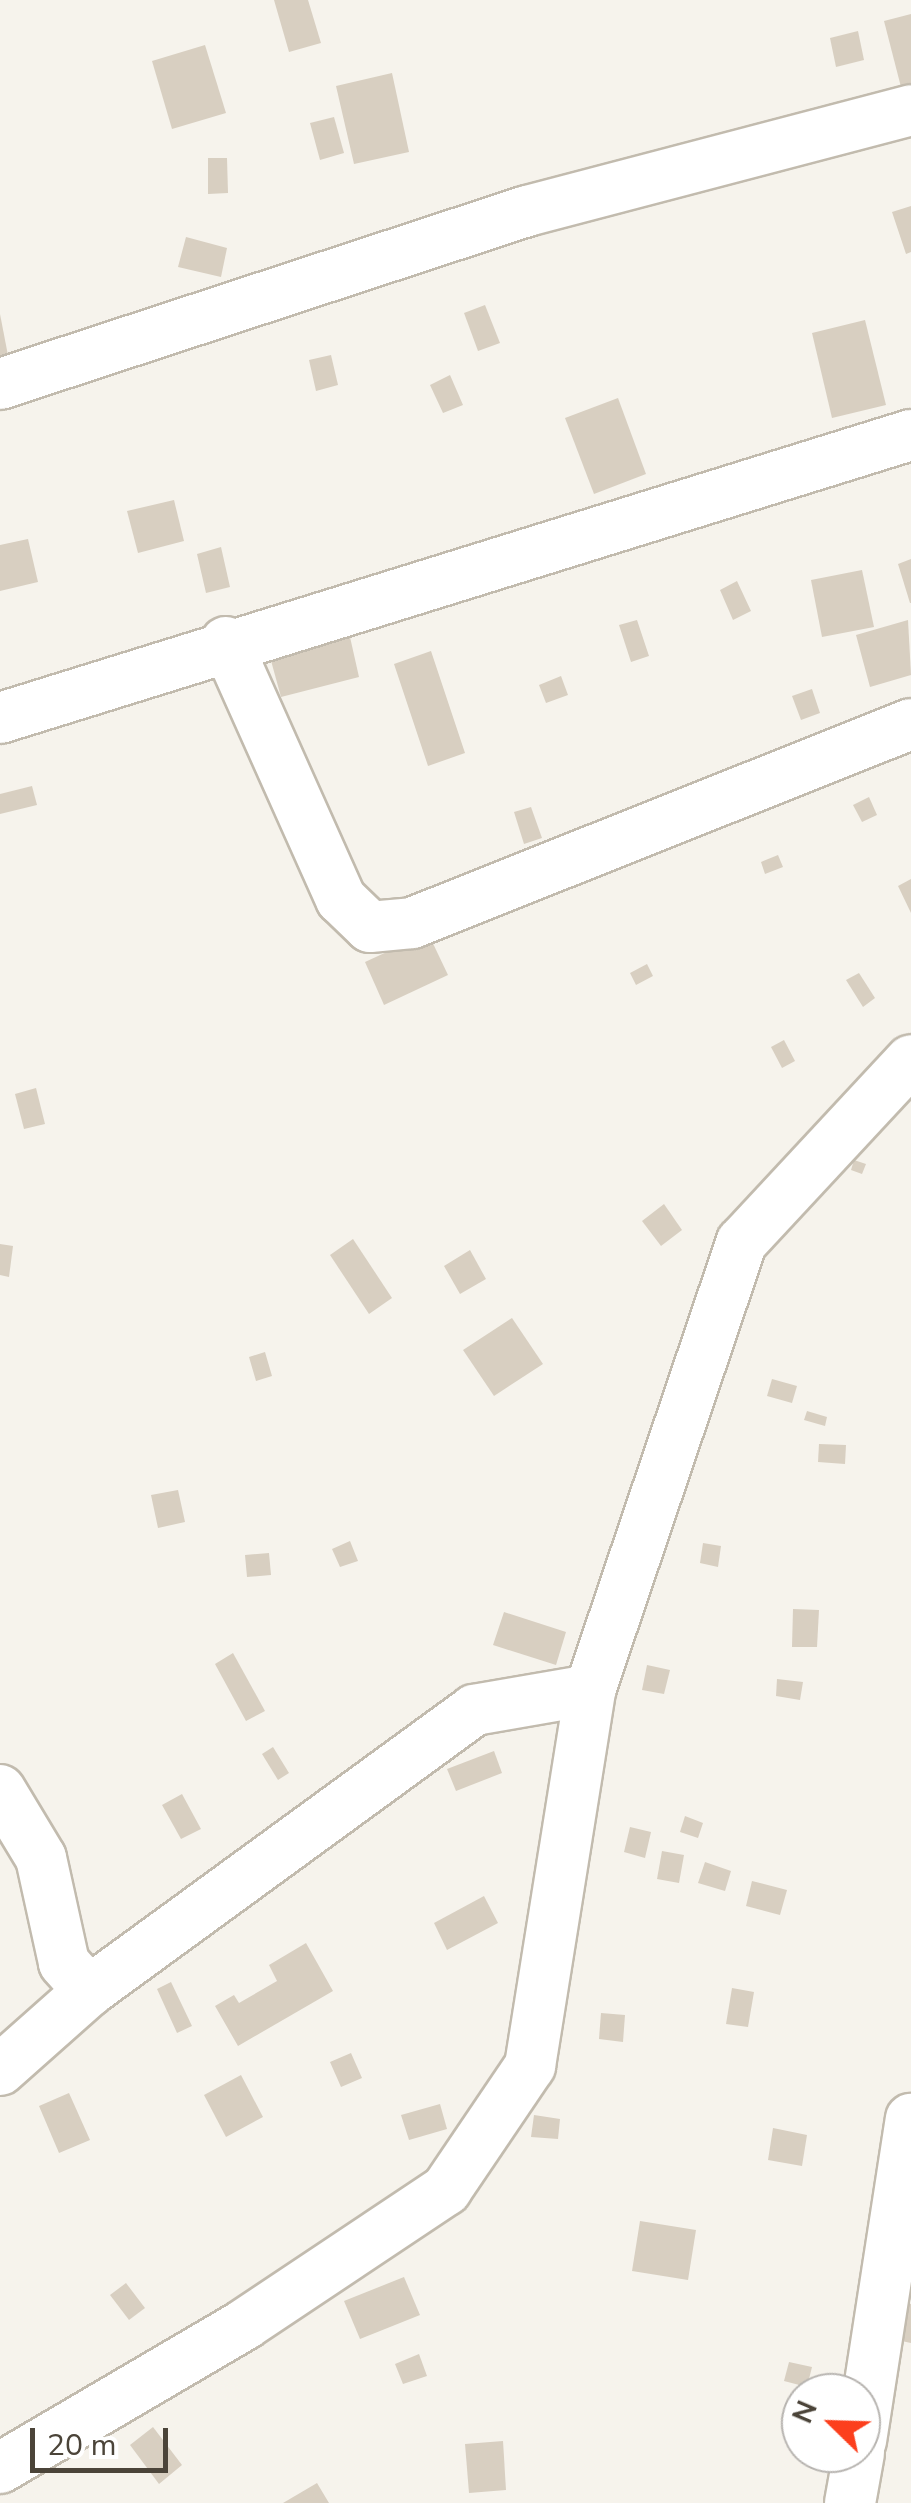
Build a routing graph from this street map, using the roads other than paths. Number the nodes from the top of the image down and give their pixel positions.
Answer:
1 (911, 110) edge
2 (0, 384) edge
3 (911, 434) edge
4 (226, 642) junction
5 (0, 718) edge
6 (911, 724) edge
7 (911, 1060) edge
8 (590, 1690) junction
9 (0, 1790) edge
10 (89, 1991) junction
11 (0, 2070) edge
12 (911, 2119) edge
13 (872, 2373) edge
14 (0, 2468) edge
15 (855, 2473) edge
16 (850, 2503) edge

1 - 2 street
3 - 4 street
4 - 5 street
4 - 6 street
7 - 8 street
8 - 10 street
8 - 14 street
9 - 10 street
10 - 11 street
12 - 13 street
15 - 16 street

